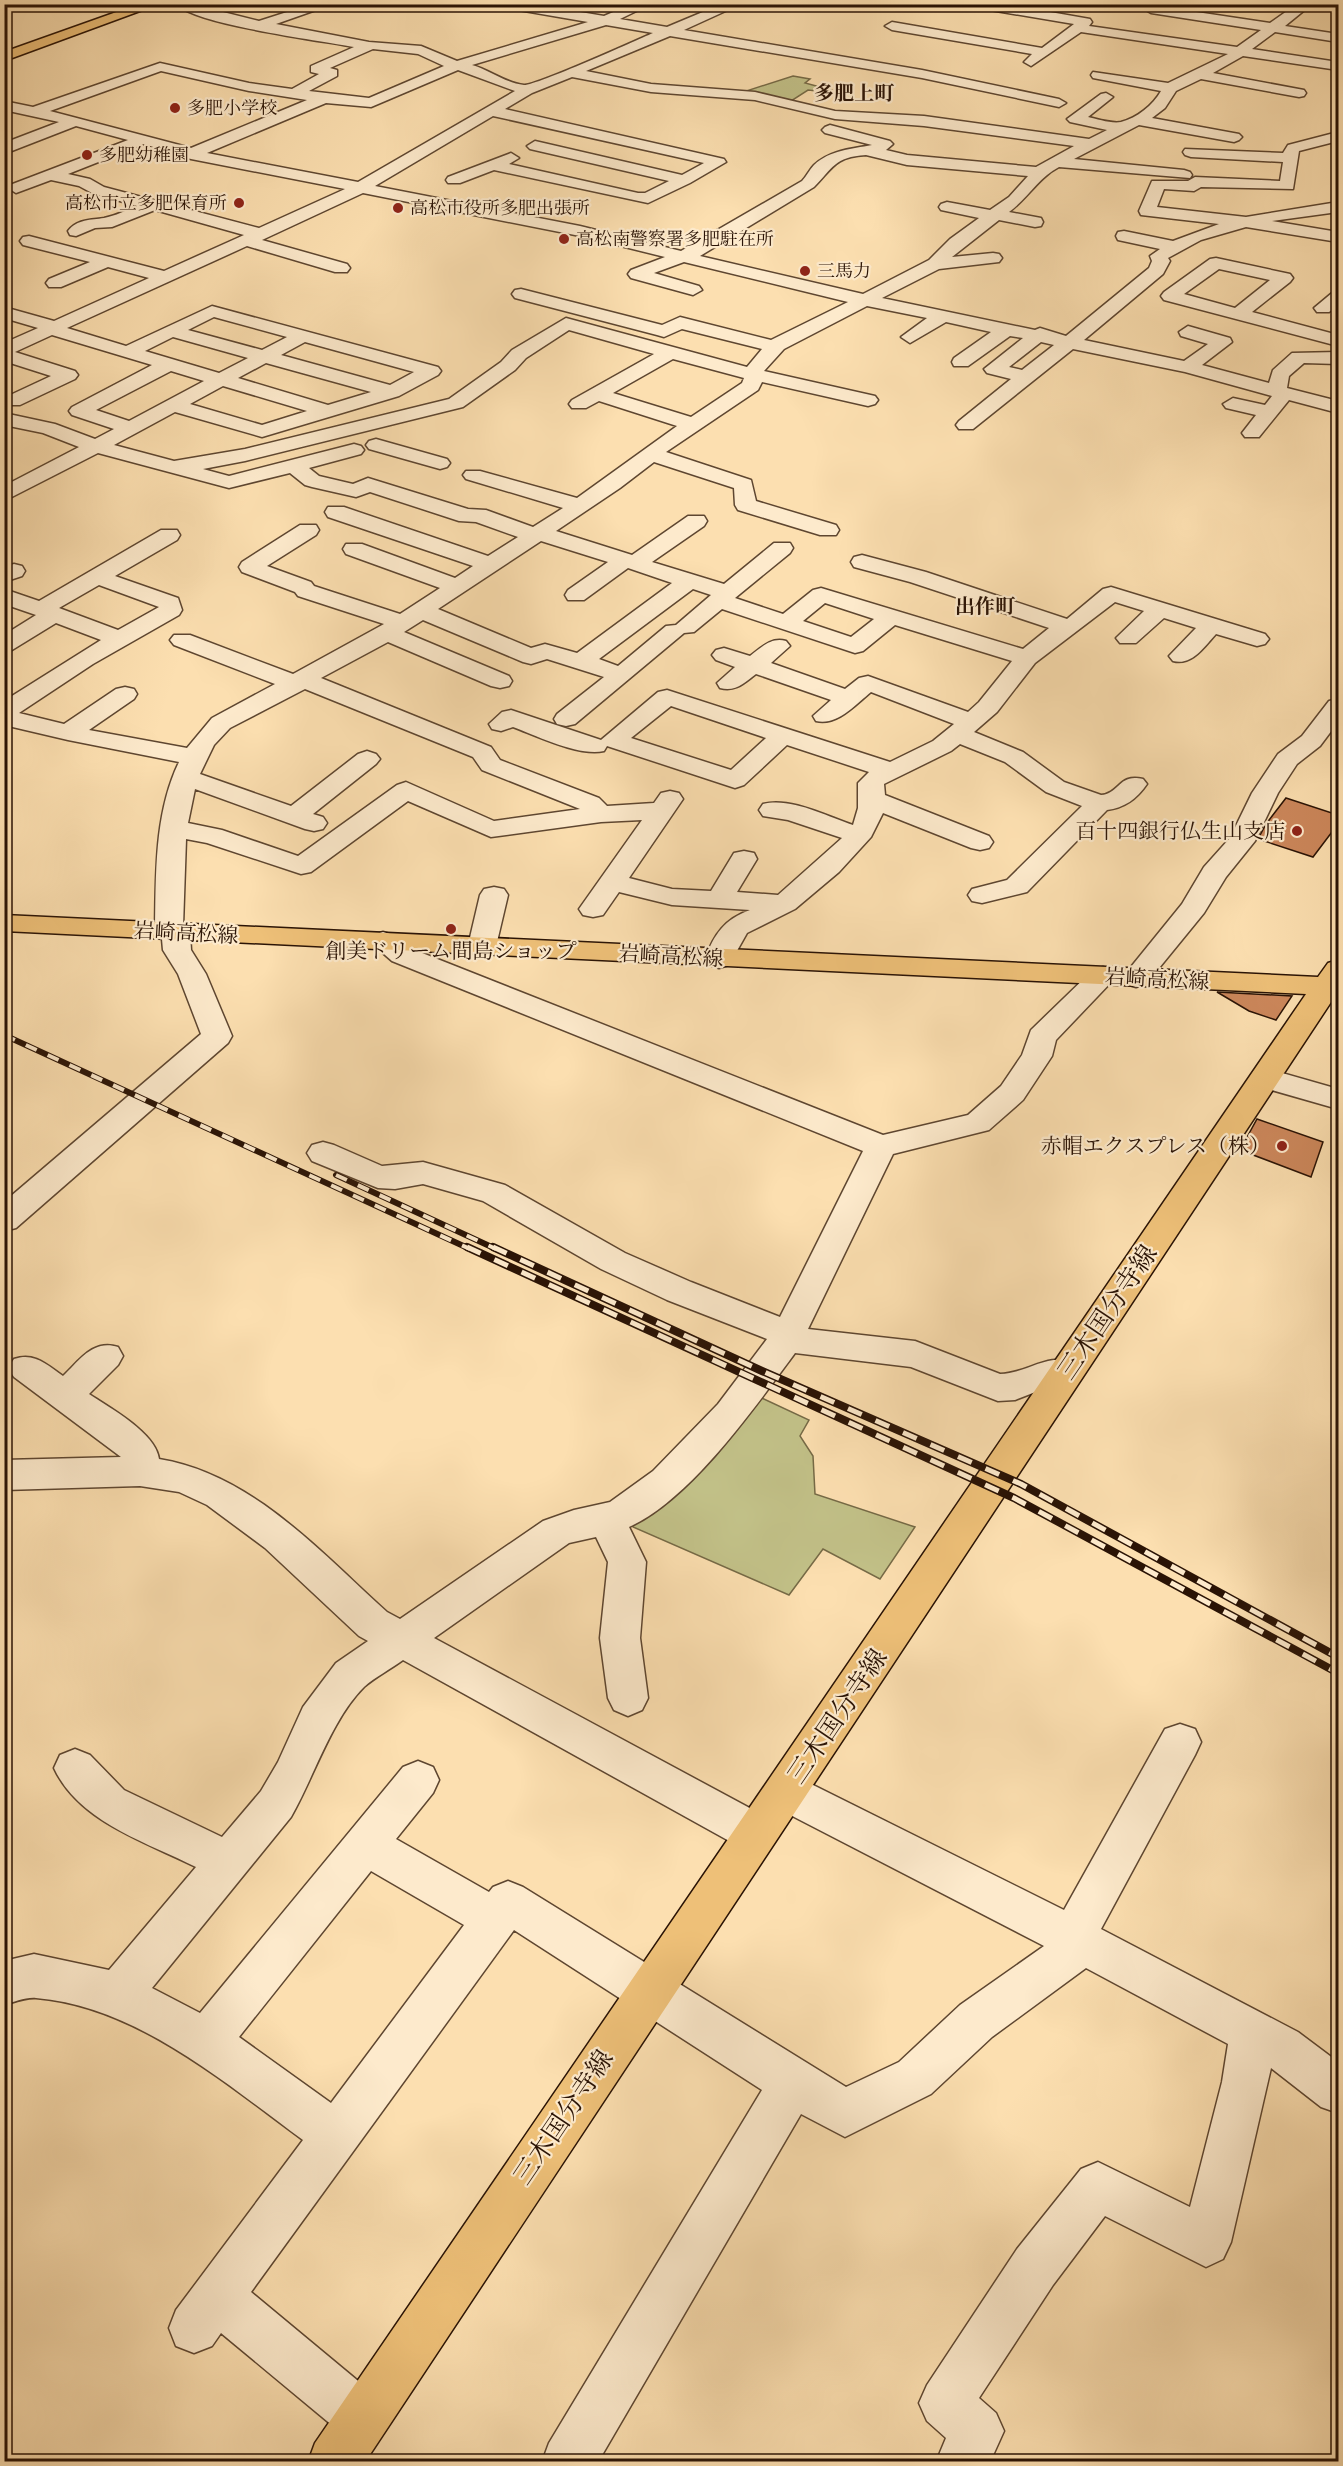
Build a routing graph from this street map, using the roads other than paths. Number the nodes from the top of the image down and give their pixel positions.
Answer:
1 (138, 4) edge
2 (153, 4) edge
3 (183, 4) edge
4 (327, 4) edge
5 (506, 4) edge
6 (645, 4) edge
7 (735, 4) edge
8 (978, 4) edge
9 (1045, 4) edge
10 (1158, 4) edge
11 (1306, 4) edge
12 (1080, 6) dead end
13 (1008, 8) edge
14 (1030, 13) junction
15 (1060, 18) junction
16 (602, 22) junction
17 (1086, 23) junction
18 (262, 25) junction
19 (892, 26) dead end
20 (919, 31) junction
21 (407, 33) dead end
22 (667, 33) junction
23 (948, 36) junction
24 (1040, 36) dead end
25 (1276, 36) junction
26 (317, 37) junction
27 (1062, 40) junction
28 (1101, 43) dead end
29 (895, 44) dead end
30 (962, 45) junction
31 (371, 46) junction
32 (292, 47) dead end
33 (929, 47) dead end
34 (1334, 47) edge
35 (4, 52) edge
36 (1044, 52) junction
37 (877, 54) dead end
38 (614, 55) junction
39 (4, 57) edge
40 (1232, 57) junction
41 (909, 58) dead end
42 (1031, 62) dead end
43 (853, 63) junction
44 (941, 63) dead end
45 (458, 65) junction
46 (890, 69) junction
47 (570, 72) junction
48 (829, 72) dead end
49 (922, 74) junction
50 (1334, 74) edge
51 (1098, 75) dead end
52 (1203, 75) junction
53 (622, 83) junction
54 (766, 83) dead end
55 (736, 87) junction
56 (1170, 88) junction
57 (528, 90) junction
58 (600, 93) dead end
59 (1299, 93) dead end
60 (294, 94) junction
61 (754, 96) junction
62 (1106, 97) dead end
63 (324, 98) junction
64 (1059, 103) dead end
65 (4, 105) edge
66 (491, 111) junction
67 (33, 112) junction
68 (970, 116) dead end
69 (854, 117) junction
70 (1124, 120) junction
71 (75, 121) junction
72 (1086, 121) junction
73 (598, 122) dead end
74 (470, 123) junction
75 (955, 125) junction
76 (584, 129) junction
77 (830, 130) junction
78 (988, 131) junction
79 (1204, 132) junction
80 (450, 134) junction
81 (1338, 136) edge
82 (144, 139) junction
83 (1053, 139) junction
84 (552, 140) junction
85 (638, 143) junction
86 (490, 144) junction
87 (1091, 144) junction
88 (1252, 145) junction
89 (428, 147) junction
90 (4, 148) edge
91 (532, 148) junction
92 (869, 151) junction
93 (1032, 151) dead end
94 (451, 152) dead end
95 (1191, 152) junction
96 (191, 154) junction
97 (1293, 154) junction
98 (474, 157) dead end
99 (978, 157) dead end
100 (1316, 159) dead end
101 (907, 160) junction
102 (603, 161) junction
103 (402, 163) junction
104 (948, 163) junction
105 (492, 165) junction
106 (421, 167) dead end
107 (1049, 167) junction
108 (1006, 169) junction
109 (50, 175) junction
110 (453, 180) dead end
111 (561, 180) junction
112 (684, 180) junction
113 (1194, 181) junction
114 (1256, 185) junction
115 (10, 186) edge
116 (1287, 186) junction
117 (359, 189) junction
118 (113, 194) junction
119 (46, 195) dead end
120 (154, 205) junction
121 (86, 206) dead end
122 (947, 207) dead end
123 (1338, 209) edge
124 (1310, 210) junction
125 (993, 215) junction
126 (1185, 215) junction
127 (1250, 219) junction
128 (1035, 222) dead end
129 (42, 224) dead end
130 (12, 233) dead end
131 (1124, 236) dead end
132 (1338, 237) edge
133 (254, 238) junction
134 (29, 241) dead end
135 (74, 242) junction
136 (1177, 247) junction
137 (681, 255) junction
138 (993, 258) dead end
139 (107, 261) junction
140 (935, 264) junction
141 (135, 268) junction
142 (341, 268) dead end
143 (167, 277) junction
144 (114, 278) dead end
145 (55, 283) dead end
146 (693, 290) dead end
147 (520, 294) dead end
148 (25, 300) dead end
149 (866, 301) junction
150 (4, 310) edge
151 (1240, 313) junction
152 (944, 315) junction
153 (53, 328) junction
154 (1008, 328) junction
155 (171, 331) junction
156 (1188, 332) dead end
157 (1040, 334) junction
158 (305, 335) junction
159 (910, 337) dead end
160 (1074, 341) junction
161 (1338, 341) edge
162 (775, 347) junction
163 (4, 350) edge
164 (128, 352) junction
165 (667, 354) dead end
166 (4, 355) edge
167 (263, 357) junction
168 (1338, 358) edge
169 (961, 362) dead end
170 (169, 364) junction
171 (1187, 367) junction
172 (754, 375) junction
173 (1025, 377) junction
174 (219, 379) junction
175 (1254, 385) junction
176 (1330, 386) dead end
177 (392, 392) junction
178 (1281, 392) junction
179 (598, 394) junction
180 (868, 400) dead end
181 (1313, 401) junction
182 (579, 404) dead end
183 (172, 405) junction
184 (1338, 407) edge
185 (9, 410) edge
186 (327, 411) junction
187 (1269, 412) junction
188 (693, 424) junction
189 (966, 425) dead end
190 (129, 427) junction
191 (1252, 433) dead end
192 (397, 439) dead end
193 (376, 445) junction
194 (95, 446) junction
195 (204, 446) dead end
196 (651, 454) junction
197 (296, 466) junction
198 (170, 468) junction
199 (473, 475) dead end
200 (413, 479) dead end
201 (4, 495) edge
202 (580, 506) junction
203 (696, 521) dead end
204 (828, 530) dead end
205 (536, 534) junction
206 (170, 535) dead end
207 (782, 548) dead end
208 (354, 549) dead end
209 (743, 557) dead end
210 (630, 562) junction
211 (862, 562) dead end
212 (489, 564) junction
213 (95, 576) junction
214 (458, 586) junction
215 (710, 590) junction
216 (576, 595) dead end
217 (8, 600) edge
218 (1160, 609) junction
219 (48, 611) junction
220 (890, 616) junction
221 (404, 622) junction
222 (633, 622) junction
223 (786, 623) junction
224 (1212, 625) junction
225 (1066, 626) junction
226 (686, 627) dead end
227 (1128, 638) dead end
228 (120, 639) junction
229 (1257, 639) dead end
230 (182, 640) dead end
231 (4, 645) edge
232 (778, 646) dead end
233 (724, 655) dead end
234 (1181, 656) dead end
235 (1027, 658) junction
236 (582, 661) junction
237 (754, 665) junction
238 (64, 674) junction
239 (621, 675) junction
240 (500, 681) dead end
241 (300, 682) junction
242 (729, 683) dead end
243 (849, 698) junction
244 (1338, 706) edge
245 (4, 712) edge
246 (825, 716) dead end
247 (4, 717) edge
248 (501, 724) dead end
249 (965, 728) junction
250 (625, 729) junction
251 (68, 733) junction
252 (783, 735) junction
253 (553, 744) junction
254 (595, 746) dead end
255 (367, 759) dead end
256 (190, 767) junction
257 (890, 770) junction
258 (1134, 784) dead end
259 (873, 800) junction
260 (1099, 803) junction
261 (772, 810) dead end
262 (601, 814) junction
263 (173, 828) junction
264 (858, 835) junction
265 (980, 842) dead end
266 (744, 859) dead end
267 (613, 882) junction
268 (494, 895) dead end
269 (982, 896) dead end
270 (719, 900) junction
271 (785, 904) junction
272 (593, 909) dead end
273 (4, 923) edge
274 (172, 933) junction
275 (383, 941) junction
276 (482, 946) junction
277 (719, 959) junction
278 (1103, 976) junction
279 (1136, 978) junction
280 (1334, 981) edge
281 (1265, 1078) junction
282 (1338, 1100) edge
283 (881, 1146) junction
284 (323, 1153) dead end
285 (4, 1220) edge
286 (787, 1337) junction
287 (106, 1356) dead end
288 (26, 1368) dead end
289 (1066, 1372) junction
290 (65, 1396) junction
291 (140, 1471) junction
292 (4, 1474) edge
293 (607, 1520) junction
294 (398, 1640) junction
295 (628, 1698) dead end
296 (1180, 1742) dead end
297 (75, 1768) dead end
298 (418, 1780) dead end
299 (786, 1792) junction
300 (755, 1833) junction
301 (366, 1845) junction
302 (229, 1862) junction
303 (495, 1919) junction
304 (1077, 1941) junction
305 (4, 1983) edge
306 (649, 1990) junction
307 (118, 1994) junction
308 (1253, 2033) junction
309 (206, 2041) junction
310 (793, 2083) junction
311 (1338, 2090) edge
312 (336, 2135) junction
313 (363, 2418) junction
314 (334, 2462) edge
315 (568, 2462) edge
316 (962, 2462) edge

1 - 35 main road
2 - 39 main road
3 - 18 street
4 - 18 street
5 - 16 street
6 - 16 street
7 - 22 street
8 - 13 street
9 - 14 street
10 - 25 street
11 - 25 street
12 - 15 street
13 - 14 street
13 - 30 street
14 - 15 street
15 - 17 street
16 - 22 street
16 - 45 street
17 - 27 street
17 - 40 street
18 - 26 street
19 - 20 street
20 - 23 street
20 - 29 street
21 - 31 street
22 - 38 street
22 - 43 street
23 - 30 street
23 - 33 street
24 - 27 street
25 - 34 street
25 - 40 street
26 - 31 street
26 - 32 street
27 - 36 street
28 - 40 street
30 - 36 street
31 - 45 street
31 - 60 street
36 - 42 street
37 - 43 street
38 - 47 street
38 - 53 street
40 - 50 street
40 - 52 street
41 - 46 street
43 - 46 street
43 - 48 street
44 - 49 street
45 - 57 street
45 - 63 street
46 - 49 street
47 - 53 street
47 - 57 street
49 - 64 street
51 - 56 street
52 - 56 street
52 - 59 street
53 - 55 street
53 - 58 street
54 - 55 street
55 - 61 street
56 - 70 street
57 - 66 street
60 - 63 street
60 - 67 street
61 - 69 street
61 - 77 street
62 - 72 street
63 - 96 street
65 - 67 street
66 - 74 street
66 - 76 street
67 - 71 street
68 - 75 street
69 - 75 street
69 - 77 street
70 - 72 street
70 - 79 street
70 - 87 street
71 - 82 street
71 - 90 street
72 - 78 street
72 - 83 street
73 - 76 street
74 - 80 street
74 - 84 street
75 - 78 street
76 - 84 street
76 - 85 street
77 - 92 street
78 - 83 street
79 - 88 street
79 - 95 street
80 - 86 street
80 - 89 street
81 - 97 street
82 - 96 street
82 - 109 street
83 - 87 street
83 - 93 street
84 - 91 street
85 - 102 street
85 - 112 street
86 - 91 street
86 - 98 street
87 - 107 street
88 - 95 street
88 - 97 street
88 - 114 street
89 - 94 street
89 - 103 street
91 - 102 street
91 - 105 street
92 - 101 street
92 - 137 street
95 - 113 street
96 - 117 street
97 - 100 street
97 - 116 street
99 - 108 street
101 - 104 street
101 - 104 street
102 - 111 street
102 - 112 street
103 - 106 street
103 - 117 street
104 - 108 street
105 - 110 street
105 - 111 street
107 - 108 street
107 - 113 street
107 - 125 street
109 - 115 street
109 - 118 street
111 - 112 street
113 - 114 street
113 - 126 street
113 - 126 street
114 - 116 street
114 - 127 street
115 - 119 street
116 - 124 street
117 - 133 street
117 - 137 street
118 - 120 street
118 - 121 street
120 - 133 street
120 - 135 street
122 - 125 street
123 - 124 street
124 - 127 street
125 - 128 street
125 - 140 street
126 - 127 street
127 - 132 street
127 - 136 street
129 - 130 street
131 - 136 street
133 - 142 street
133 - 143 street
134 - 135 street
135 - 139 street
136 - 160 street
137 - 146 street
137 - 149 street
138 - 140 street
139 - 141 street
139 - 145 street
140 - 149 street
141 - 143 street
141 - 144 street
143 - 153 street
147 - 162 street
148 - 150 street
149 - 152 street
149 - 162 street
150 - 153 street
151 - 151 street
151 - 161 street
152 - 154 street
152 - 159 street
153 - 163 street
153 - 164 street
154 - 157 street
154 - 169 street
155 - 158 street
155 - 164 street
155 - 167 street
156 - 171 street
157 - 160 street
157 - 173 street
158 - 167 street
158 - 177 street
160 - 171 street
160 - 173 street
162 - 172 street
164 - 170 street
165 - 179 street
166 - 185 street
167 - 174 street
167 - 177 street
168 - 178 street
170 - 174 street
170 - 190 street
171 - 175 street
172 - 180 street
172 - 188 street
172 - 198 street
173 - 189 street
174 - 183 street
174 - 186 street
175 - 178 street
175 - 187 street
176 - 181 street
177 - 186 street
178 - 181 street
178 - 187 street
179 - 182 street
179 - 188 street
181 - 184 street
183 - 186 street
183 - 190 street
185 - 194 street
187 - 191 street
188 - 196 street
190 - 194 street
192 - 193 street
193 - 197 street
193 - 200 street
194 - 198 street
194 - 201 street
195 - 198 street
196 - 202 street
196 - 204 street
197 - 198 street
197 - 205 street
199 - 202 street
202 - 205 street
203 - 210 street
205 - 210 street
205 - 212 street
206 - 213 street
207 - 215 street
208 - 214 street
209 - 215 street
210 - 215 street
210 - 216 street
211 - 225 street
212 - 214 street
212 - 221 street
213 - 219 street
213 - 228 street
214 - 221 street
215 - 222 street
215 - 223 street
215 - 226 street
217 - 219 street
218 - 224 street
218 - 225 street
218 - 227 street
219 - 228 street
219 - 231 street
220 - 223 street
220 - 223 street
220 - 235 street
221 - 236 street
221 - 240 street
221 - 241 street
222 - 236 street
222 - 239 street
224 - 229 street
224 - 234 street
225 - 235 street
228 - 238 street
230 - 241 street
232 - 237 street
233 - 237 street
235 - 249 street
236 - 239 street
237 - 242 street
237 - 243 street
238 - 245 street
238 - 251 street
239 - 253 street
241 - 253 street
241 - 256 street
243 - 246 street
243 - 249 street
244 - 279 street
247 - 251 street
248 - 253 street
249 - 257 street
249 - 260 street
250 - 252 street
250 - 252 street
250 - 253 street
251 - 256 street
252 - 257 street
253 - 254 street
253 - 262 street
255 - 256 street
256 - 263 street
257 - 259 street
258 - 260 street
259 - 264 street
259 - 265 street
260 - 269 street
261 - 264 street
262 - 263 street
262 - 267 street
263 - 274 street
264 - 271 street
266 - 270 street
267 - 270 street
267 - 272 street
268 - 276 street
270 - 271 street
271 - 277 street
273 - 274 main road, 岩崎高松線
274 - 275 main road, 岩崎高松線
274 - 285 street
275 - 276 main road, 岩崎高松線
275 - 283 street
276 - 277 main road, 岩崎高松線
277 - 278 main road, 岩崎高松線
278 - 279 main road, 岩崎高松線
278 - 283 street
279 - 280 main road, 岩崎高松線
280 - 281 main road, 三木国分寺線
281 - 282 street
281 - 289 main road, 三木国分寺線
283 - 286 street
284 - 286 street
286 - 289 street
286 - 293 street
287 - 290 street
288 - 290 street
289 - 299 main road, 三木国分寺線
290 - 291 street
291 - 292 street
291 - 294 street
293 - 294 street
293 - 295 street
294 - 300 street
294 - 302 street
296 - 304 street
297 - 302 street
298 - 301 street
299 - 300 main road, 三木国分寺線
299 - 304 street
300 - 306 main road, 三木国分寺線
301 - 303 street
301 - 309 street
302 - 307 street
303 - 306 street
303 - 312 street
304 - 308 street
304 - 310 street
305 - 307 street
306 - 310 street
306 - 313 main road, 三木国分寺線
307 - 309 street
308 - 311 street
308 - 316 street
309 - 312 street
310 - 315 street
312 - 313 street
313 - 314 main road, 三木国分寺線

